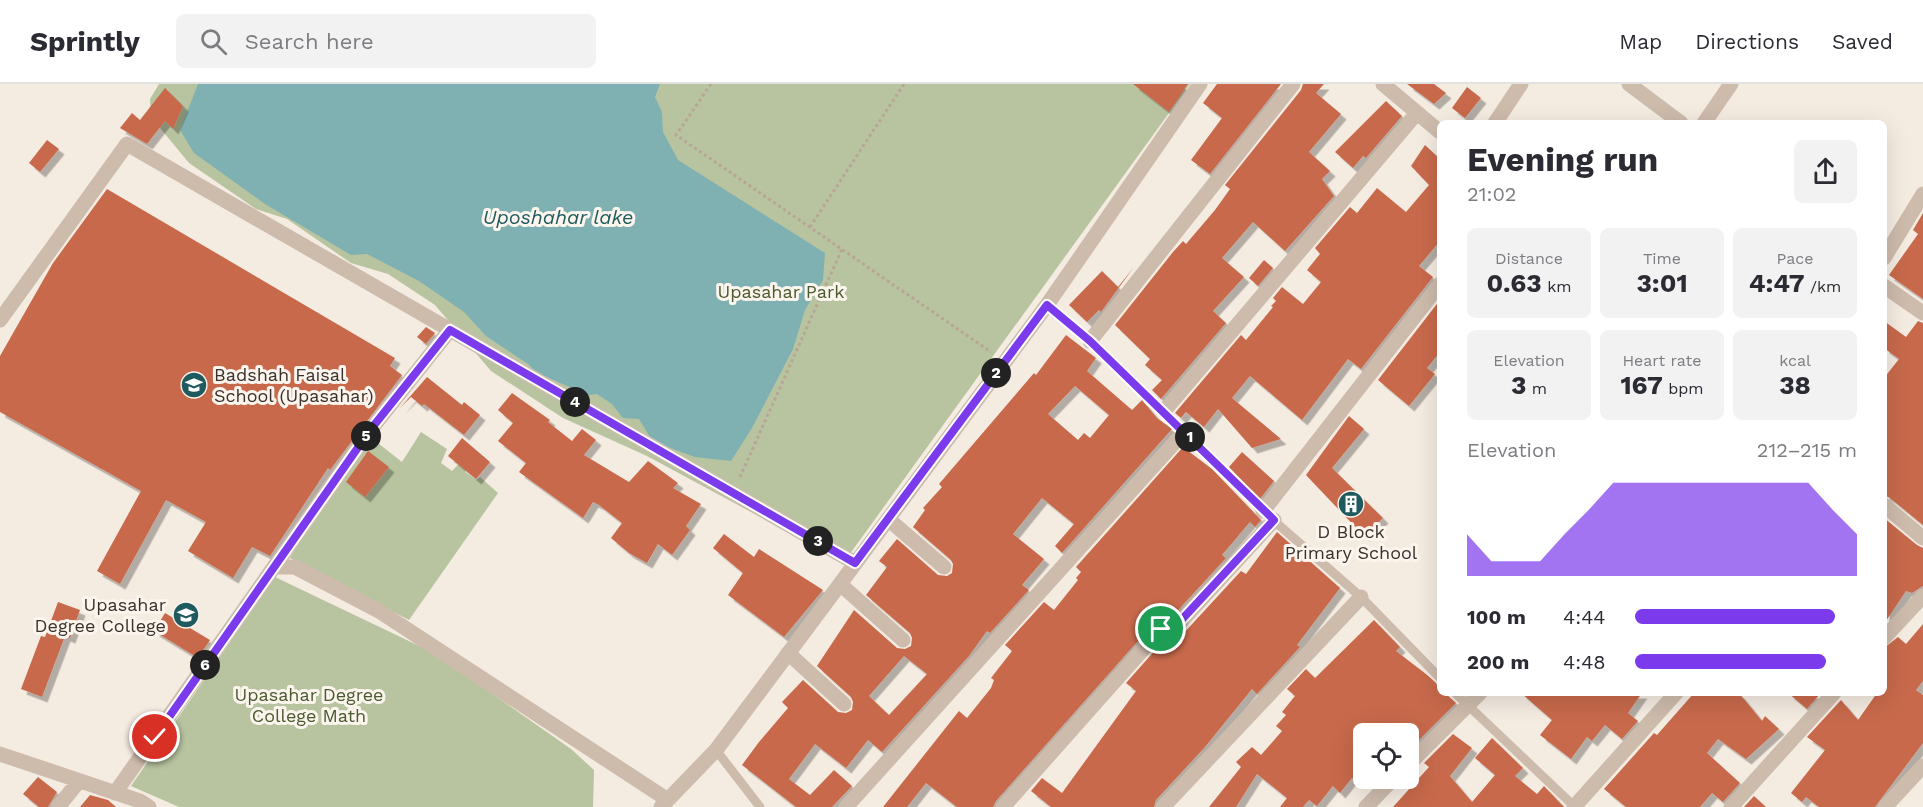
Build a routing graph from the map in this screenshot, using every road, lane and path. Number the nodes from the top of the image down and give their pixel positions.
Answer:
1 (711, 84) edge
2 (904, 84) edge
3 (1200, 84) edge
4 (1293, 84) edge
5 (1383, 84) edge
6 (1521, 84) edge
7 (1629, 84) edge
8 (1731, 84) edge
9 (1417, 113) junction
10 (1497, 120) edge
11 (1677, 120) edge
12 (1706, 120) edge
13 (1437, 130) edge
14 (1923, 194) edge
15 (810, 227) junction
16 (842, 249) junction
17 (1887, 253) edge
18 (1437, 288) edge
19 (1887, 288) edge
20 (1047, 305) junction
21 (1923, 313) edge
22 (0, 320) edge
23 (450, 330) junction
24 (1090, 341) junction
25 (1005, 362) junction
26 (1164, 411) junction
27 (1185, 431) junction
28 (733, 492) junction
29 (1887, 508) edge
30 (1269, 516) junction
31 (888, 519) junction
32 (1923, 538) edge
33 (855, 563) junction
34 (274, 567) junction
35 (944, 567) dead end
36 (840, 584) junction
37 (1923, 596) edge
38 (1360, 597) junction
39 (1887, 635) edge
40 (903, 640) dead end
41 (788, 653) junction
42 (1437, 675) edge
43 (1458, 696) edge
44 (1477, 696) edge
45 (1673, 696) edge
46 (1831, 696) edge
47 (844, 704) dead end
48 (1468, 706) junction
49 (716, 750) junction
50 (0, 754) edge
51 (1419, 754) edge
52 (1923, 766) edge
53 (79, 781) junction
54 (1384, 789) edge
55 (115, 793) junction
56 (664, 803) edge
57 (58, 807) edge
58 (149, 807) edge
59 (760, 807) edge
60 (846, 807) edge
61 (1003, 807) edge
62 (1163, 807) edge
63 (1366, 807) edge
64 (1574, 807) edge
65 (1731, 807) edge
66 (1885, 807) edge

1 - 15 path
2 - 15 path
3 - 20 street
4 - 24 street
5 - 9 street
6 - 10 street
7 - 11 street
8 - 12 street
9 - 13 street
9 - 26 street
14 - 17 street
15 - 16 path
16 - 25 path
16 - 28 path
18 - 30 street
19 - 21 street
20 - 24 lane
20 - 25 street
22 - 23 street
23 - 28 street
23 - 34 street
24 - 26 lane
25 - 31 street
26 - 27 lane
27 - 30 lane
27 - 60 street
28 - 33 street
29 - 32 street
30 - 38 lane
30 - 61 street
31 - 33 street
31 - 35 street
33 - 36 street
34 - 55 street
34 - 56 street
36 - 40 street
36 - 41 street
37 - 39 street
38 - 42 lane
38 - 62 street
41 - 47 street
41 - 49 street
43 - 48 lane
44 - 48 street
45 - 64 street
46 - 65 street
48 - 51 street
48 - 64 lane
49 - 56 street
49 - 59 lane
50 - 53 street
52 - 66 street
53 - 55 street
53 - 57 street
54 - 63 street
55 - 58 street

